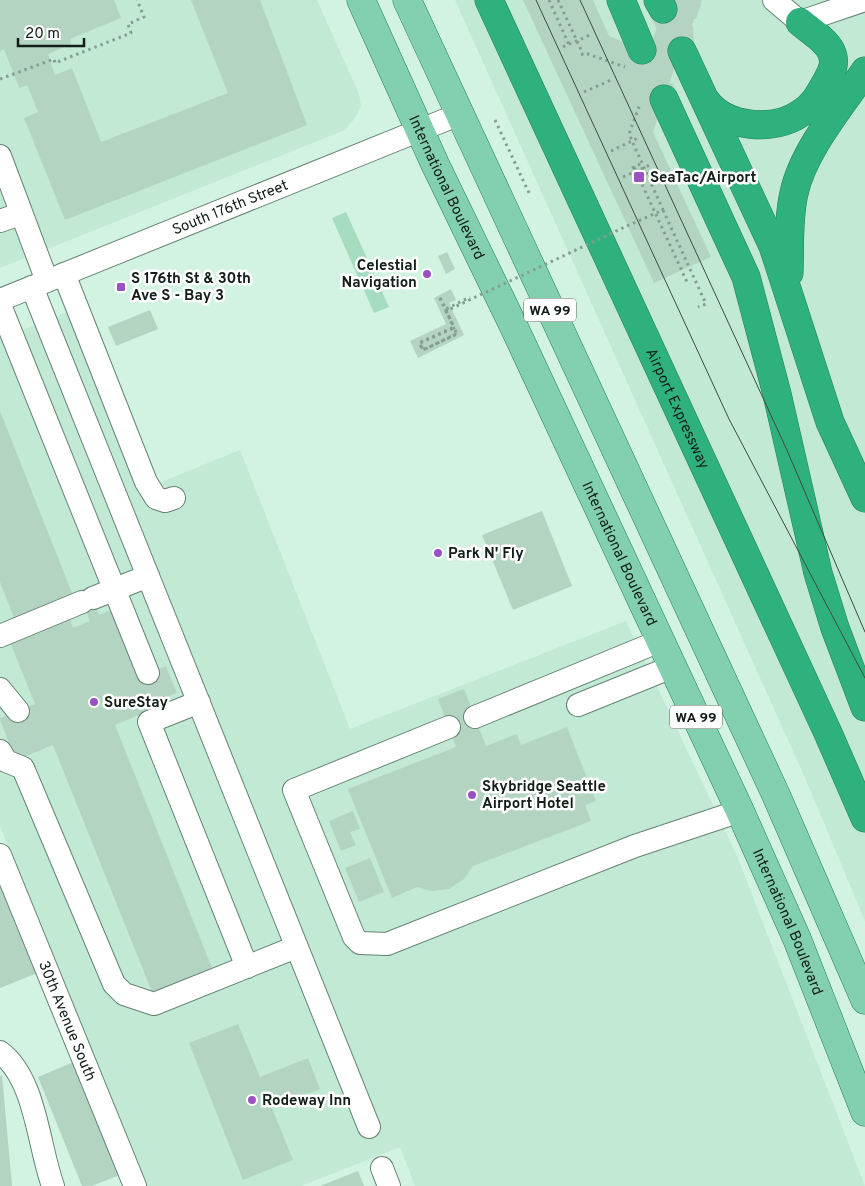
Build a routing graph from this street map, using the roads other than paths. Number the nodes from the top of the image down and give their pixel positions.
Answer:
1 (362, 0) edge
2 (407, 0) edge
3 (489, 0) edge
4 (621, 0) edge
5 (774, 0) edge
6 (865, 0) edge
7 (800, 22) junction
8 (684, 54) tunnel mouth
9 (637, 60) tunnel mouth
10 (865, 71) edge
11 (865, 91) edge
12 (704, 98) junction
13 (653, 100) tunnel mouth
14 (460, 114) junction
15 (420, 131) junction
16 (823, 133) junction
17 (0, 156) edge
18 (10, 217) edge
19 (48, 280) junction
20 (789, 292) junction
21 (0, 300) edge
22 (0, 305) edge
23 (174, 498) dead end
24 (865, 498) edge
25 (148, 576) junction
26 (114, 590) junction
27 (0, 636) edge
28 (666, 654) junction
29 (148, 673) tunnel mouth
30 (0, 688) edge
31 (570, 692) junction
32 (199, 702) junction
33 (865, 707) edge
34 (18, 711) tunnel mouth
35 (475, 717) dead end
36 (449, 727) dead end
37 (0, 751) edge
38 (776, 795) junction
39 (740, 811) junction
40 (865, 818) edge
41 (0, 855) edge
42 (296, 947) junction
43 (247, 967) junction
44 (865, 1000) edge
45 (0, 1052) edge
46 (865, 1112) edge
47 (368, 1127) dead end
48 (53, 1186) edge
49 (135, 1186) edge

1 - 15 main road, International Boulevard / WA 99
2 - 14 main road, WA 99
3 - 40 highway, Airport Expressway
4 - 9 highway
5 - 7 street
6 - 7 street
7 - 12 highway
8 - 12 highway
10 - 16 highway
11 - 16 highway
12 - 20 highway
13 - 33 highway
14 - 15 street, South 176th Street
14 - 38 main road, WA 99
15 - 19 street, South 176th Street
15 - 28 main road, International Boulevard / WA 99
16 - 20 highway
17 - 18 street
18 - 19 street
19 - 21 street, South 176th Street
19 - 23 street
19 - 25 street
20 - 24 highway
22 - 26 street
25 - 26 street
25 - 32 street
26 - 27 street
26 - 29 street
28 - 31 street
28 - 31 street
28 - 39 main road, International Boulevard / WA 99
30 - 34 street
31 - 35 street
32 - 42 street
32 - 43 street
36 - 39 street
37 - 43 street
38 - 39 main road
38 - 44 main road, WA 99
39 - 46 main road, International Boulevard / WA 99
41 - 49 street, 30th Avenue South
42 - 43 street
42 - 47 street
45 - 48 street

